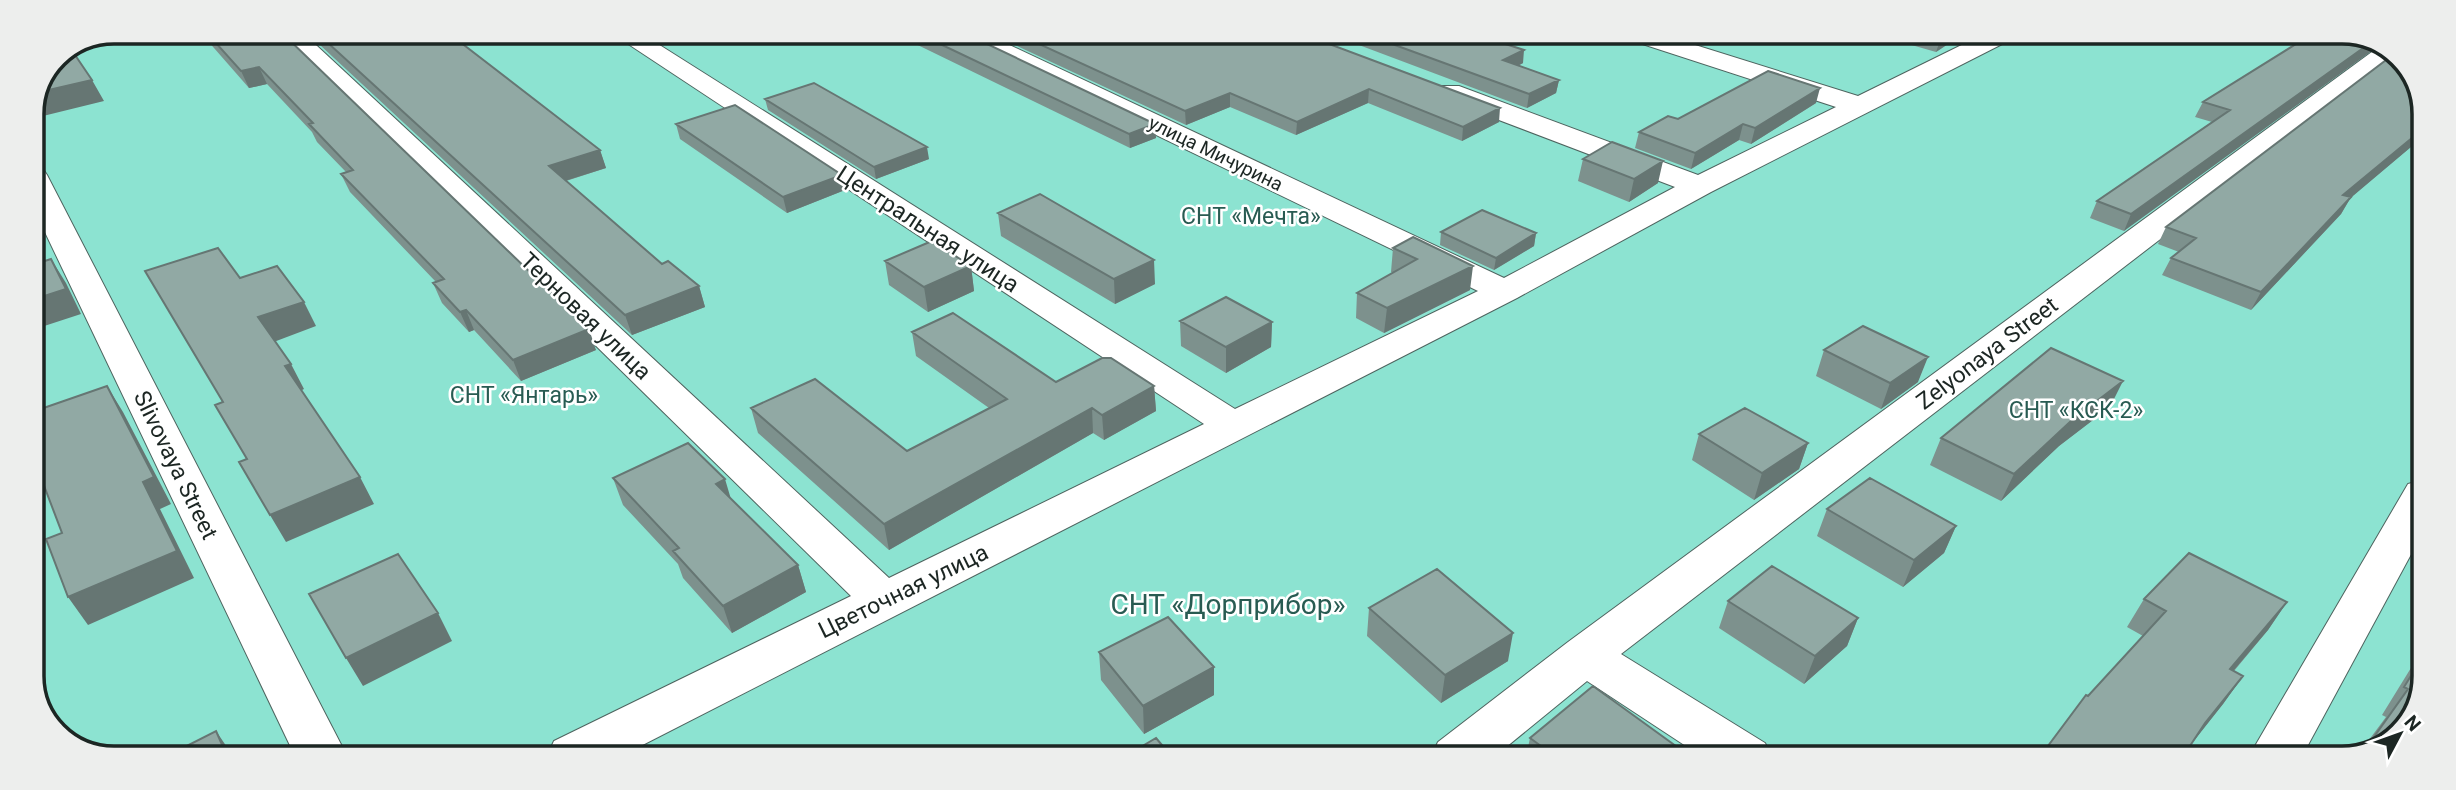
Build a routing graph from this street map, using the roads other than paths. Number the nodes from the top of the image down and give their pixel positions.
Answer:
1 (301, 44) edge
2 (641, 44) edge
3 (988, 44) edge
4 (1667, 44) edge
5 (1973, 44) edge
6 (2382, 56) edge
7 (1426, 83) edge
8 (1857, 105) junction
9 (1700, 186) junction
10 (44, 199) edge
11 (1505, 291) junction
12 (1235, 427) junction
13 (2412, 513) edge
14 (884, 600) junction
15 (1585, 655) junction
16 (316, 746) edge
17 (593, 746) edge
18 (1471, 746) edge
19 (1727, 746) edge
20 (2281, 746) edge

1 - 14 street, Терновая улица
2 - 12 street, Центральная улица
3 - 11 street, улица Мичурина
4 - 8 street
5 - 8 street, Цветочная улица
6 - 15 street, Zelyonaya Street
7 - 9 street
8 - 9 street, Цветочная улица
9 - 11 street, Цветочная улица
10 - 16 street, Slivovaya Street
11 - 12 street, Цветочная улица
12 - 14 street, Цветочная улица
13 - 20 street
14 - 17 street, Цветочная улица
15 - 18 street, Zelyonaya Street
15 - 19 street

